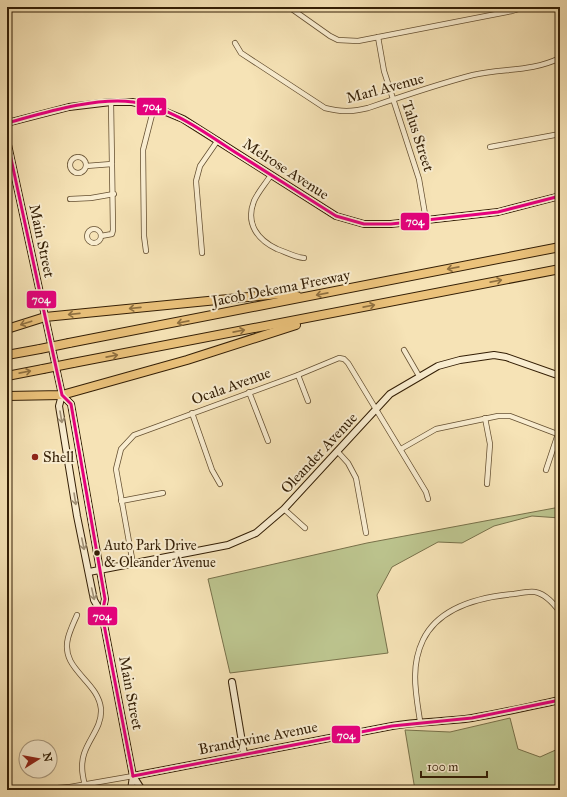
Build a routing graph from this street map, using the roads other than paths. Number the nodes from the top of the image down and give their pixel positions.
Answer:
1 (289, 7) edge
2 (525, 7) edge
3 (378, 37) junction
4 (236, 44) dead end
5 (560, 58) edge
6 (393, 100) junction
7 (111, 102) junction
8 (154, 107) junction
9 (7, 123) edge
10 (560, 134) edge
11 (7, 140) edge
12 (218, 140) junction
13 (490, 147) dead end
14 (112, 164) junction
15 (86, 166) dead end
16 (271, 175) junction
17 (114, 194) junction
18 (560, 196) edge
19 (70, 199) dead end
20 (426, 220) junction
21 (101, 236) dead end
22 (560, 247) edge
23 (146, 251) dead end
24 (202, 253) dead end
25 (304, 258) dead end
26 (560, 269) edge
27 (304, 297) junction
28 (331, 314) junction
29 (45, 317) junction
30 (7, 329) edge
31 (404, 350) dead end
32 (7, 355) edge
33 (298, 375) junction
34 (7, 376) edge
35 (419, 376) junction
36 (560, 376) edge
37 (249, 392) junction
38 (62, 395) junction
39 (7, 396) edge
40 (308, 401) dead end
41 (376, 410) junction
42 (192, 413) junction
43 (485, 418) junction
44 (559, 435) edge
45 (268, 441) dead end
46 (401, 449) junction
47 (338, 452) junction
48 (546, 470) dead end
49 (220, 484) dead end
50 (487, 484) dead end
51 (163, 493) dead end
52 (428, 498) dead end
53 (121, 501) junction
54 (284, 509) junction
55 (90, 515) junction
56 (77, 516) junction
57 (304, 528) dead end
58 (366, 533) dead end
59 (132, 564) junction
60 (100, 570) junction
61 (89, 572) junction
62 (560, 612) edge
63 (102, 614) junction
64 (77, 615) dead end
65 (232, 682) dead end
66 (560, 700) edge
67 (420, 721) junction
68 (244, 754) junction
69 (133, 776) junction
70 (85, 784) junction
71 (32, 790) edge
72 (86, 790) edge
73 (131, 790) edge
74 (142, 790) edge

1 - 3 street
2 - 3 street
3 - 6 street, Talus Street
4 - 6 street, Marl Avenue
5 - 6 street, Marl Avenue
6 - 20 street, Talus Street
7 - 8 street, Melrose Avenue
7 - 9 street, Melrose Avenue
7 - 14 street
8 - 12 street, Melrose Avenue
8 - 23 street
10 - 13 street
11 - 29 street, Main Street
12 - 16 street, Melrose Avenue
12 - 24 street
14 - 15 street
14 - 17 street
16 - 20 street, Melrose Avenue
16 - 25 street
17 - 19 street
17 - 21 street
18 - 20 street, Melrose Avenue
22 -> 27 highway, Jacob Dekema Freeway
28 -> 26 highway
27 -> 29 highway
27 -> 32 highway, Jacob Dekema Freeway, bridge
34 -> 28 highway, bridge
28 - 38 highway
29 -> 30 highway
29 - 38 street, Main Street
31 - 35 street
33 - 37 street, Ocala Avenue
33 - 40 street
33 - 41 street, Ocala Avenue
35 - 36 street, Oleander Avenue
35 - 41 street, Oleander Avenue
37 - 42 street, Ocala Avenue
37 - 45 street
38 - 39 highway
38 - 55 street, Main Street
38 -> 56 street, Main Street
41 - 46 street
41 - 47 street, Oleander Avenue
42 - 49 street
42 - 53 street, Ocala Avenue
43 - 44 street
43 - 46 street
43 - 50 street
44 - 48 street
46 - 52 street
47 - 54 street, Oleander Avenue
47 - 58 street
51 - 53 street
53 - 59 street
54 - 57 street
54 - 59 street, Oleander Avenue
55 - 56 street
55 - 60 street, Main Street
56 -> 61 street, Main Street
59 - 60 street, Oleander Avenue
60 - 61 street, Oleander Avenue
60 - 63 street, Main Street
61 -> 63 street, Main Street
62 - 67 street
63 - 69 street, Main Street
64 - 70 street
65 - 68 street
66 - 67 street, Brandywine Avenue
67 - 68 street, Brandywine Avenue
68 - 69 street, Brandywine Avenue
69 - 70 street, Brandywine Avenue
69 - 73 street, Main Street
69 - 74 street, Main Street
70 - 71 street, Brandywine Avenue
70 - 72 street

